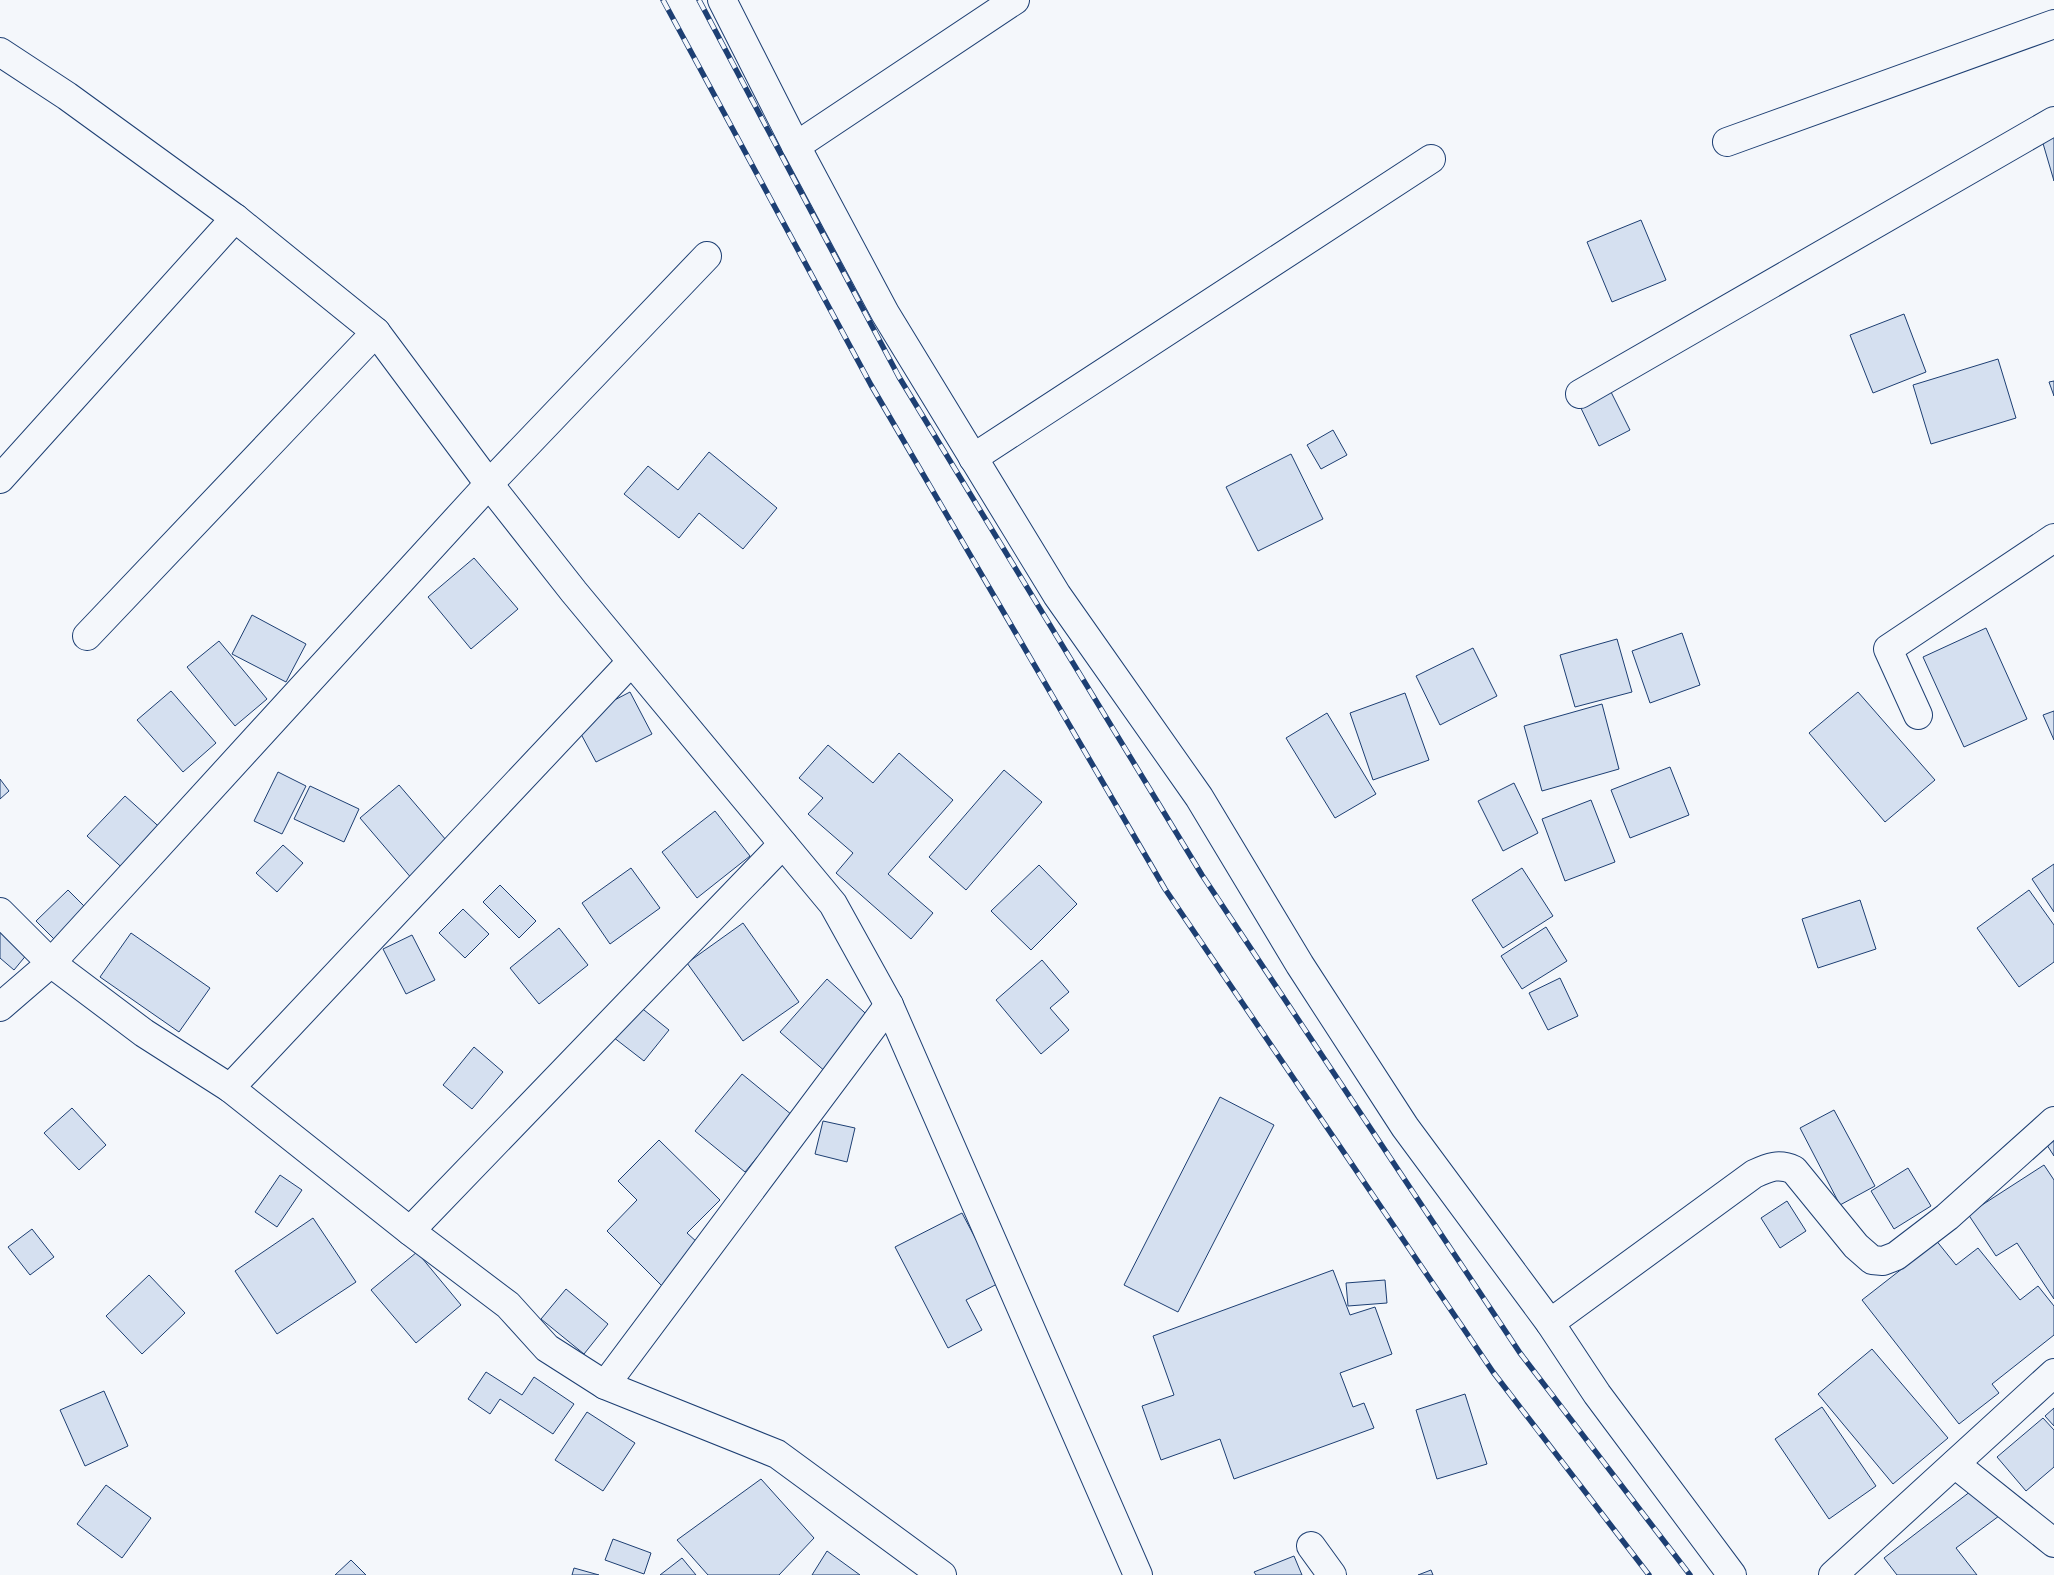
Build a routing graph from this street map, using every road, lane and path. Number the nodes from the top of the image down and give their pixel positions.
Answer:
1 (722, 0) edge
2 (1015, 0) edge
3 (2054, 24) edge
4 (0, 52) edge
5 (2054, 121) edge
6 (1727, 142) dead end
7 (796, 146) junction
8 (1431, 160) dead end
9 (235, 218) junction
10 (707, 256) dead end
11 (376, 332) junction
12 (1580, 394) dead end
13 (973, 458) junction
14 (0, 479) edge
15 (489, 484) junction
16 (2054, 538) edge
17 (87, 636) dead end
18 (632, 662) junction
19 (1918, 715) dead end
20 (783, 844) junction
21 (0, 912) edge
22 (51, 963) junction
23 (889, 1005) junction
24 (0, 1007) edge
25 (230, 1088) junction
26 (2054, 1120) edge
27 (410, 1231) junction
28 (1550, 1323) junction
29 (2054, 1373) edge
30 (605, 1385) junction
31 (1955, 1464) junction
32 (2054, 1543) edge
33 (1311, 1546) dead end
34 (942, 1575) edge
35 (1138, 1575) edge
36 (1332, 1575) edge
37 (1732, 1575) edge
38 (1833, 1575) edge

1 - 7 street
2 - 7 street
3 - 6 street
4 - 9 street
5 - 12 street
7 - 13 street
8 - 13 street
9 - 11 street
9 - 14 street
10 - 15 street
11 - 15 street
11 - 17 street
13 - 28 street
15 - 18 street
15 - 22 street
16 - 19 street
18 - 20 street
18 - 25 street
20 - 23 street
20 - 27 street
21 - 22 street
22 - 24 street
22 - 25 street
23 - 30 street
23 - 35 street
25 - 27 street
26 - 28 street
27 - 30 street
28 - 37 street
29 - 31 street
30 - 34 street
31 - 32 street
31 - 38 street
33 - 36 street

